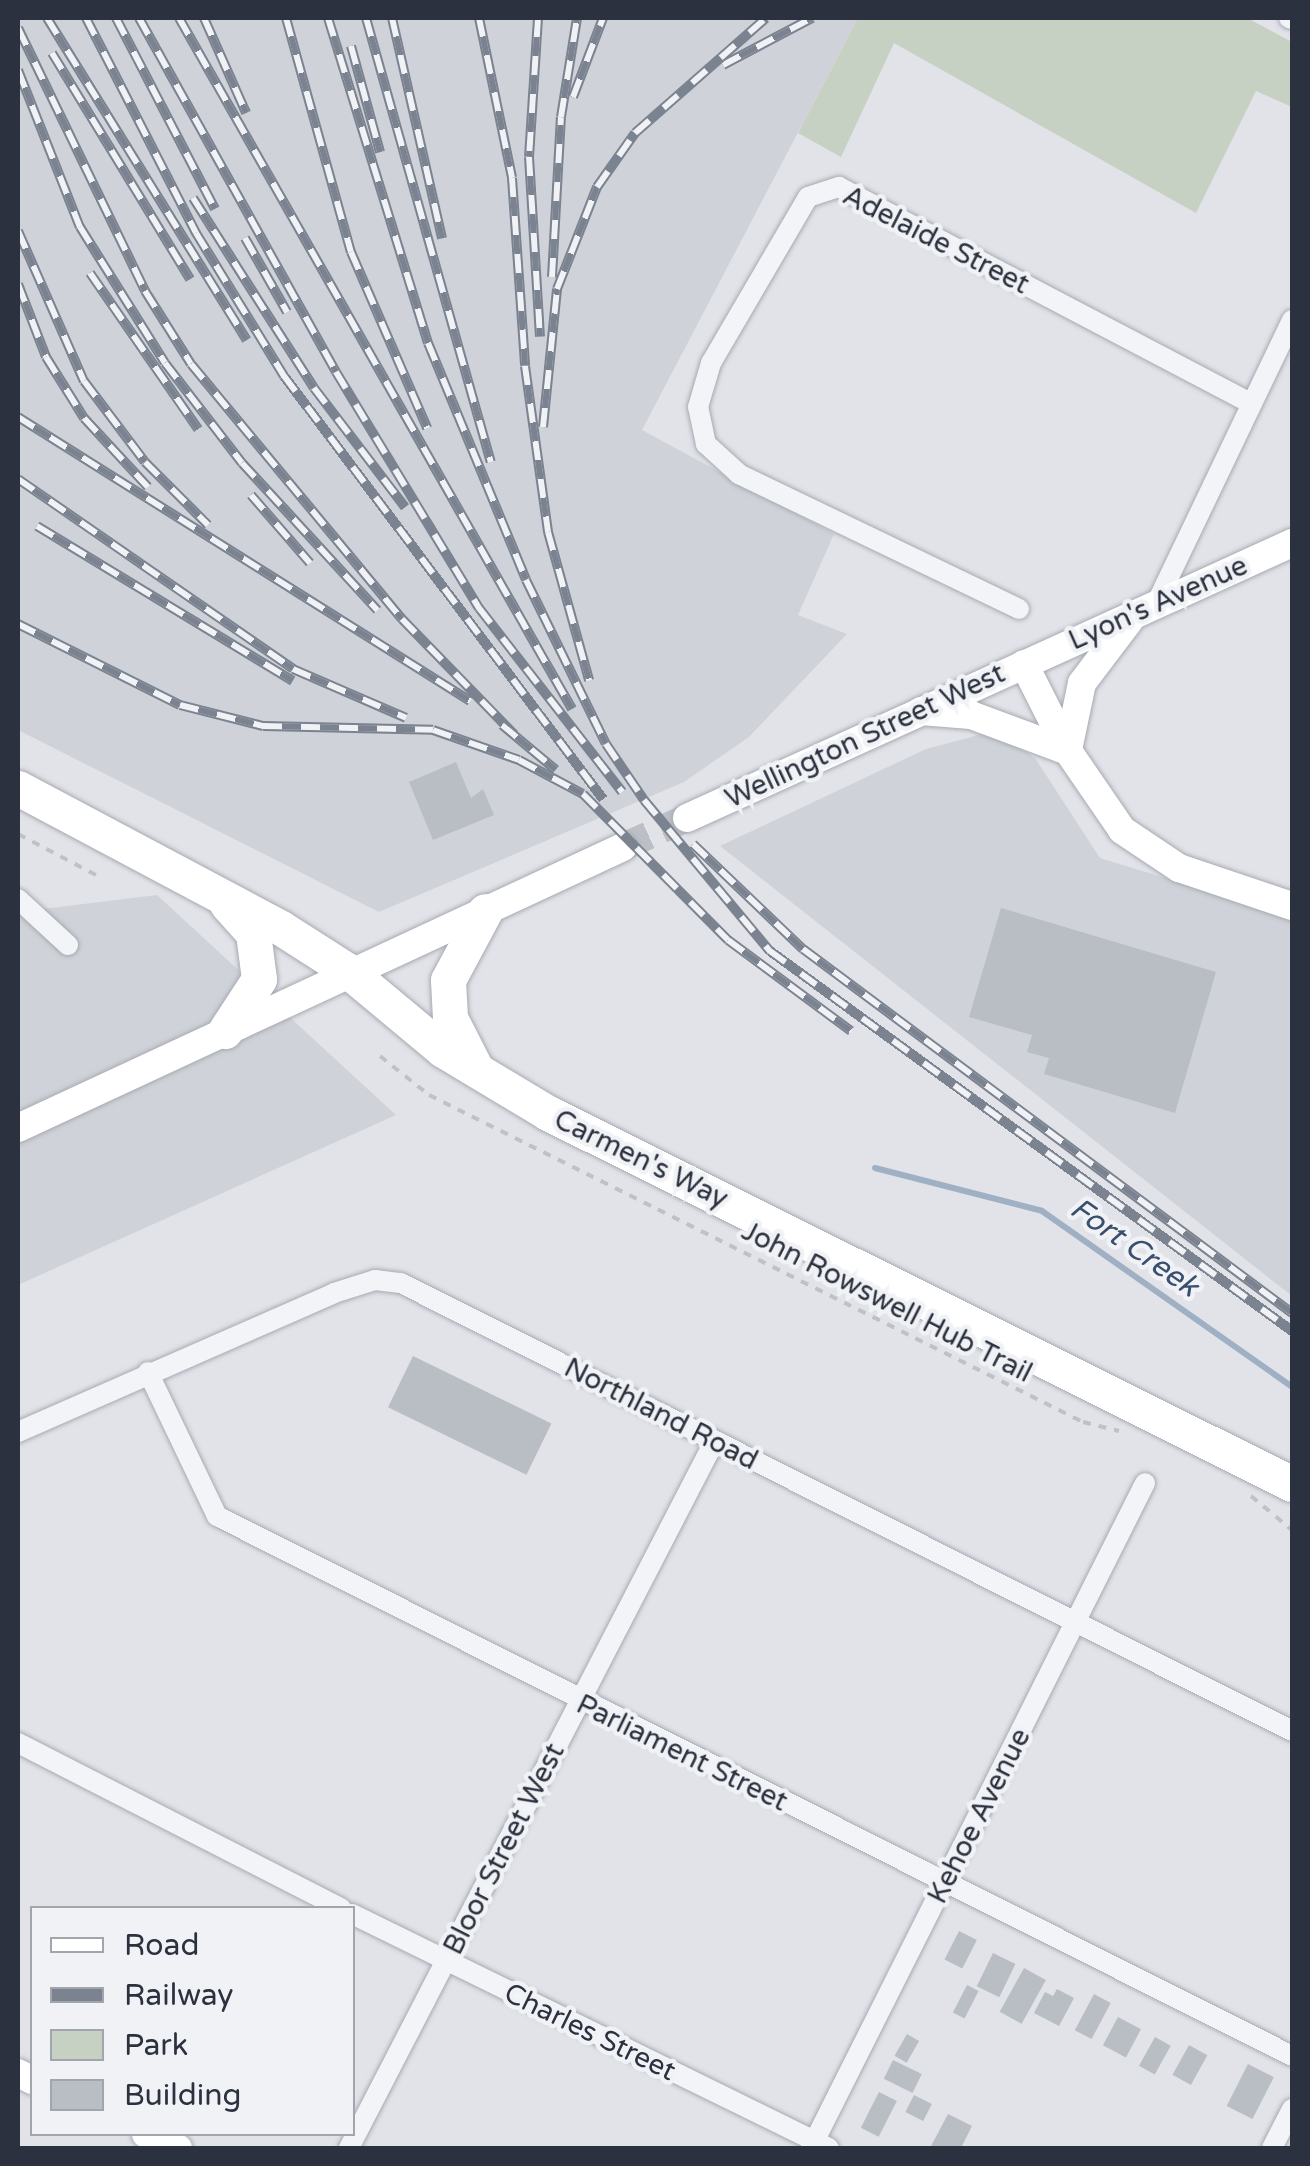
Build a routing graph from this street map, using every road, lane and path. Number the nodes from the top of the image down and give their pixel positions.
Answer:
1 (1292, 320) edge
2 (1250, 402) junction
3 (1292, 543) edge
4 (1019, 609) dead end
5 (1145, 609) junction
6 (1024, 664) junction
7 (919, 711) junction
8 (1068, 752) junction
9 (18, 788) edge
10 (686, 818) tunnel mouth
11 (18, 834) edge
12 (624, 847) tunnel mouth
13 (96, 875) dead end
14 (213, 889) junction
15 (18, 899) edge
16 (1292, 906) edge
17 (485, 911) junction
18 (68, 946) dead end
19 (347, 970) junction
20 (225, 1031) junction
21 (380, 1056) dead end
22 (479, 1071) junction
23 (18, 1128) edge
24 (148, 1372) junction
25 (1119, 1431) dead end
26 (18, 1432) edge
27 (714, 1442) junction
28 (1146, 1483) dead end
29 (1292, 1484) edge
30 (1251, 1496) dead end
31 (1292, 1530) edge
32 (1076, 1622) junction
33 (578, 1703) junction
34 (1292, 1730) edge
35 (18, 1743) edge
36 (946, 1881) junction
37 (337, 1906) edge
38 (355, 1916) edge
39 (446, 1962) junction
40 (1292, 2056) edge
41 (1292, 2109) edge
42 (151, 2136) edge
43 (818, 2146) edge
44 (178, 2148) edge
45 (349, 2148) edge
46 (1272, 2148) edge

1 - 2 street
2 - 4 street, Adelaide Street
2 - 5 street
3 - 5 main road, Lyon's Avenue
5 - 6 main road, Lyon's Avenue
5 - 8 main road
6 - 7 main road, Wellington Street West
6 - 8 main road, Wellington Street West
7 - 8 main road
7 - 10 main road, Wellington Street West
8 - 16 main road, Wellington Street West
9 - 14 highway, Carmen's Way
11 - 13 path
12 - 17 main road
14 - 19 highway, Carmen's Way
14 - 20 highway
15 - 18 street
17 - 19 main road
17 - 22 highway
19 - 20 main road
19 - 22 highway, Carmen's Way
20 - 23 main road
21 - 25 path, John Rowswell Hub Trail
22 - 29 highway, Carmen's Way
24 - 26 street, Northland Road
24 - 27 street, Northland Road
24 - 33 street, Parliament Street
27 - 32 street, Northland Road
27 - 33 street, Bloor Street West
28 - 32 street, Kehoe Avenue
30 - 31 path
32 - 34 street, Northland Road
32 - 36 street, Kehoe Avenue
33 - 36 street, Parliament Street
33 - 39 street, Bloor Street West
35 - 37 street
36 - 40 street, Parliament Street
36 - 43 street, Kehoe Avenue
38 - 39 street, Charles Street
39 - 43 street, Charles Street
39 - 45 street, Bloor Street West
41 - 46 street
42 - 44 main road

